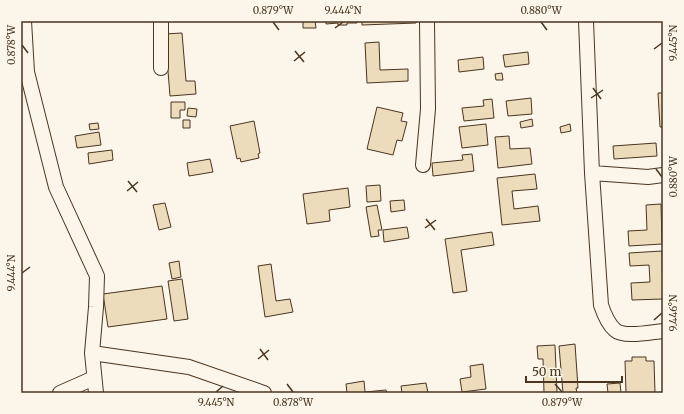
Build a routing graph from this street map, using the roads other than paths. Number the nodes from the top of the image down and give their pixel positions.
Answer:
1 (24, 21) edge
2 (161, 21) edge
3 (427, 21) edge
4 (586, 21) edge
5 (161, 68) dead end
6 (24, 72) edge
7 (423, 165) dead end
8 (592, 172) junction
9 (663, 175) edge
10 (663, 332) edge
11 (92, 353) junction
12 (94, 378) junction
13 (60, 393) edge
14 (96, 393) edge
15 (264, 393) edge

1 - 6 street
2 - 5 street
3 - 7 street
4 - 8 street
6 - 11 street
8 - 9 street
8 - 10 street
11 - 12 street
11 - 15 street
12 - 13 street
12 - 14 street

